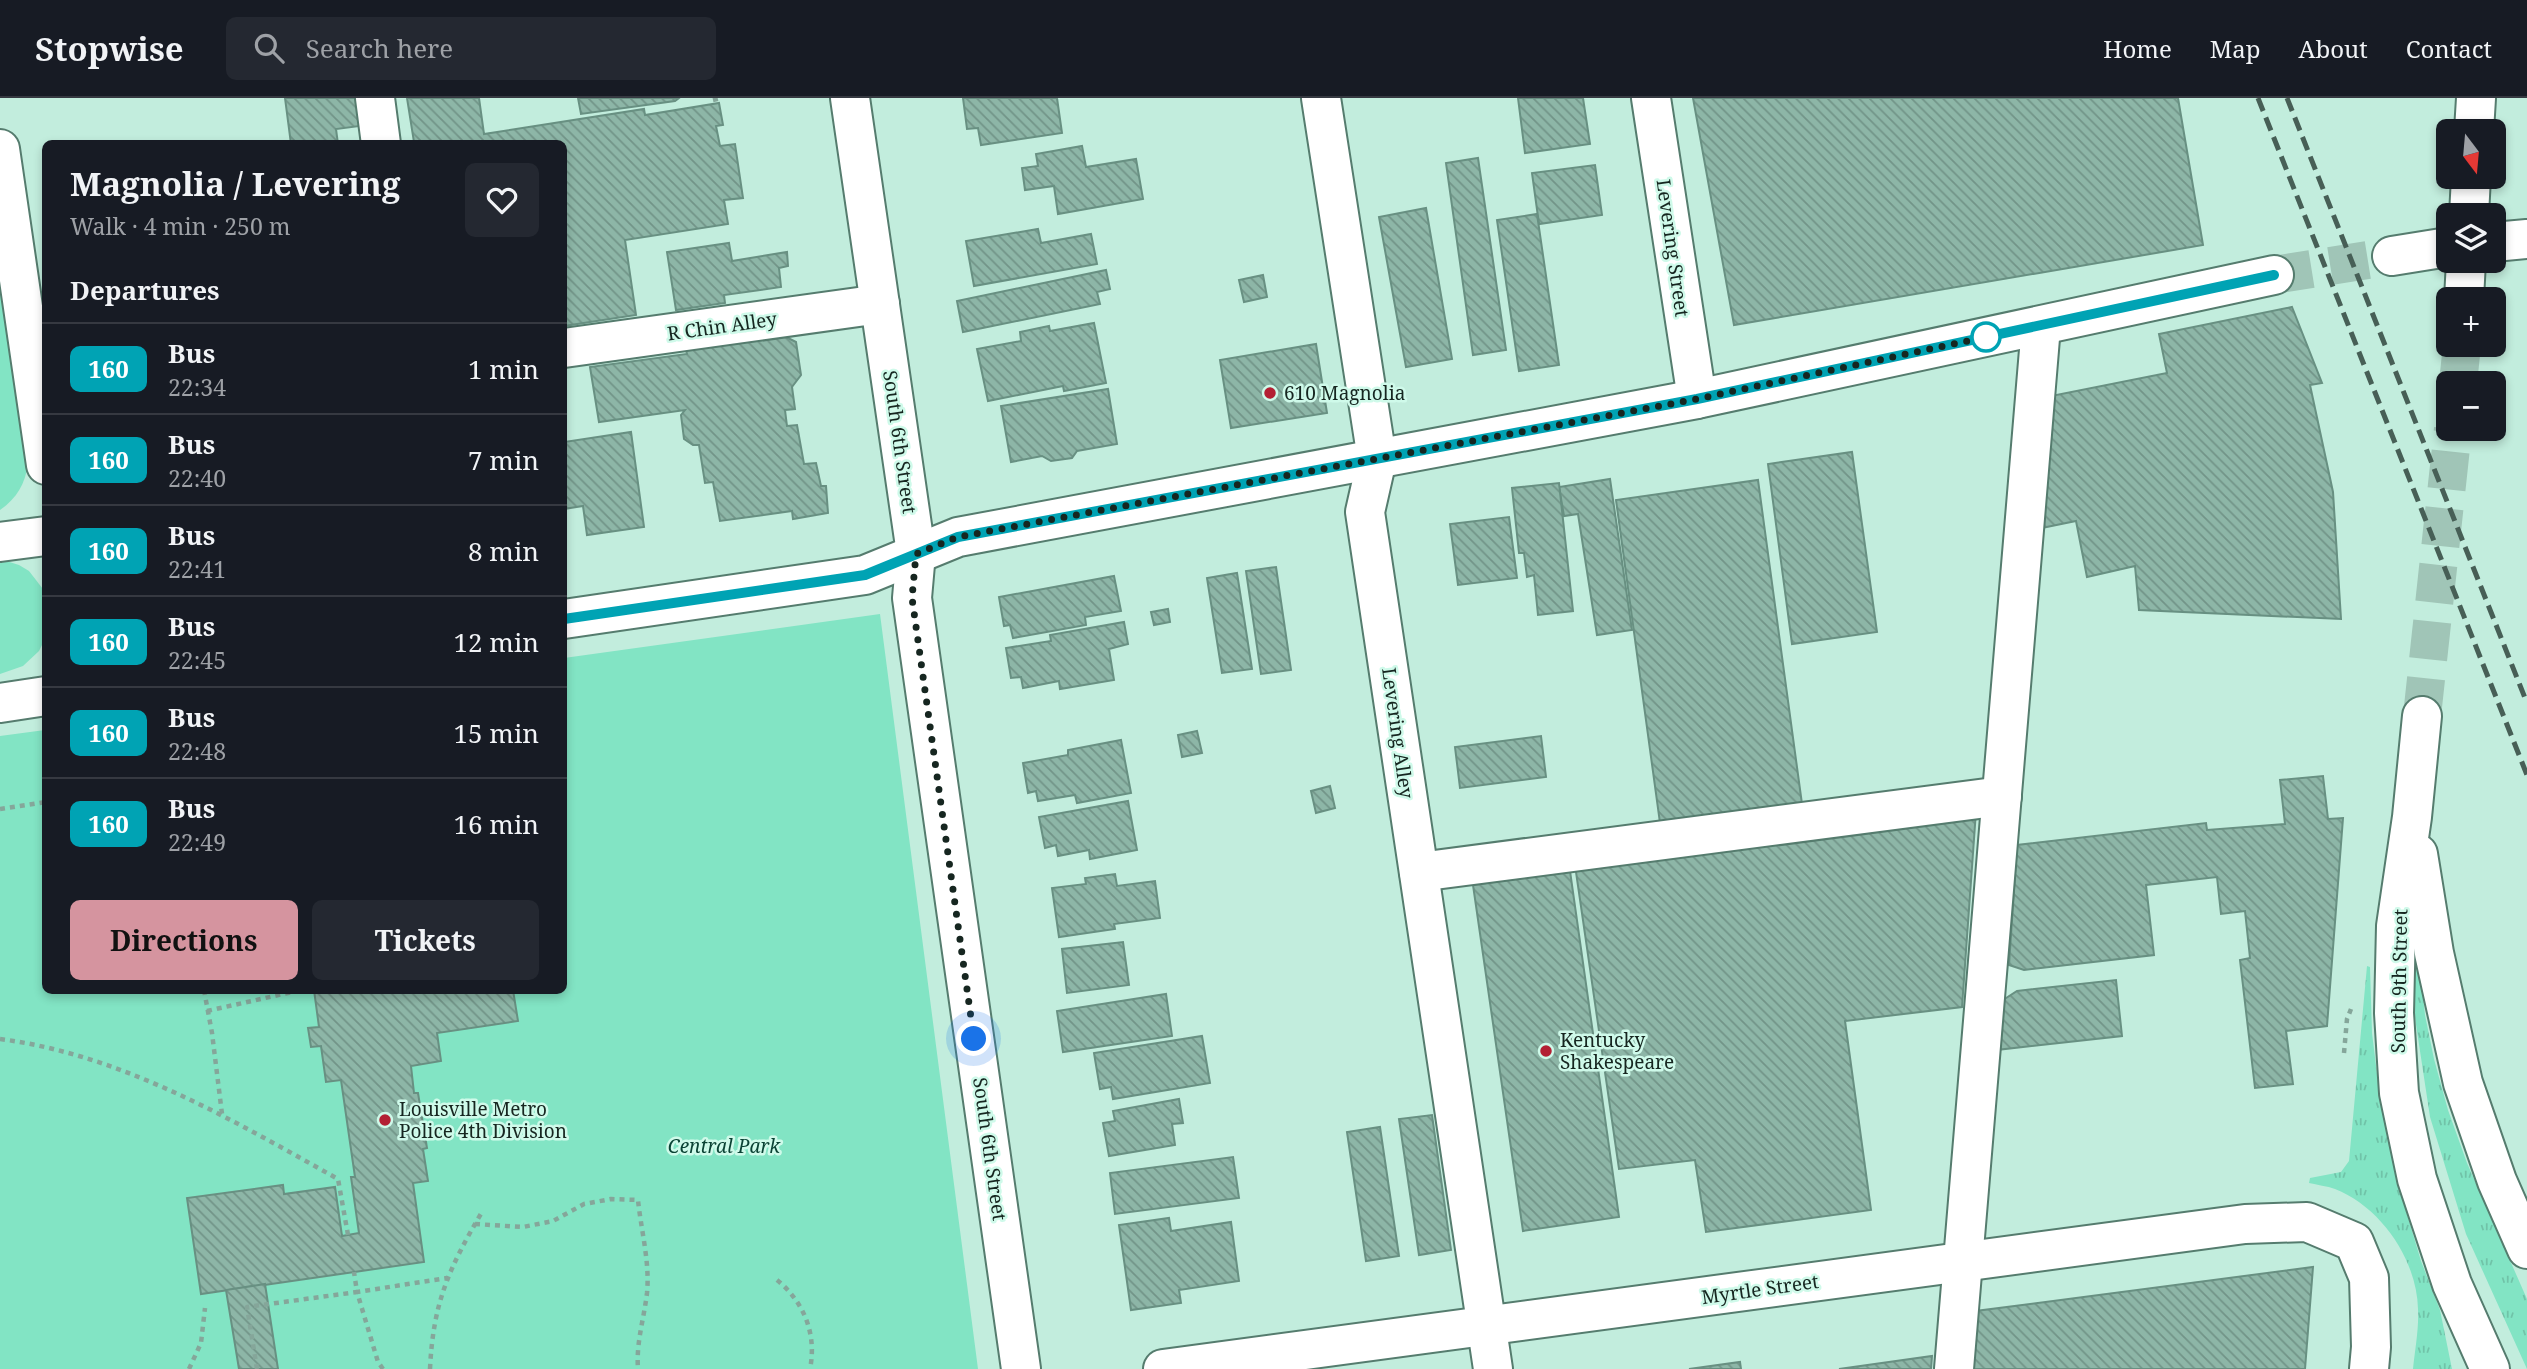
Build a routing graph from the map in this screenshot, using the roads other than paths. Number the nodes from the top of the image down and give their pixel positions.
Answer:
1 (375, 98) edge
2 (850, 98) edge
3 (1321, 98) edge
4 (1651, 98) edge
5 (2476, 98) edge
6 (2475, 119) edge
7 (380, 140) edge
8 (0, 149) edge
9 (2527, 239) edge
10 (2506, 241) edge
11 (2436, 249) edge
12 (2392, 256) tunnel mouth
13 (2274, 275) tunnel mouth
14 (880, 304) junction
15 (2041, 326) junction
16 (567, 348) edge
17 (1697, 399) junction
18 (42, 438) edge
19 (1377, 459) junction
20 (42, 537) edge
21 (0, 542) edge
22 (916, 554) junction
23 (567, 619) edge
24 (42, 697) edge
25 (0, 703) edge
26 (2422, 716) tunnel mouth
27 (2002, 796) junction
28 (2412, 817) junction
29 (1419, 872) junction
30 (2527, 1249) edge
31 (1963, 1261) junction
32 (1488, 1326) junction
33 (1021, 1369) edge
34 (1163, 1369) edge
35 (1493, 1369) edge
36 (1954, 1369) edge
37 (2369, 1369) edge
38 (2490, 1369) edge

1 - 7 street
2 - 14 street, South 6th Street
3 - 19 street, Levering Alley
4 - 17 street, Levering Street
5 - 6 street
8 - 18 street
9 - 10 street
11 - 12 street
13 - 15 street
14 - 16 street, R Chin Alley
14 - 22 street, South 6th Street
15 - 17 street
15 - 27 street
17 - 19 street
19 - 22 street
19 - 29 street, Levering Alley
20 - 21 street
22 - 23 street
22 - 33 street, South 6th Street
24 - 25 street
26 - 28 street
27 - 29 street
27 - 31 street
28 - 30 street, South 9th Street
28 - 38 street, South 9th Street
29 - 32 street, Levering Alley
31 - 32 street, Myrtle Street
31 - 36 street
31 - 37 street, Myrtle Street
32 - 34 street, Myrtle Street
32 - 35 street, Levering Alley

